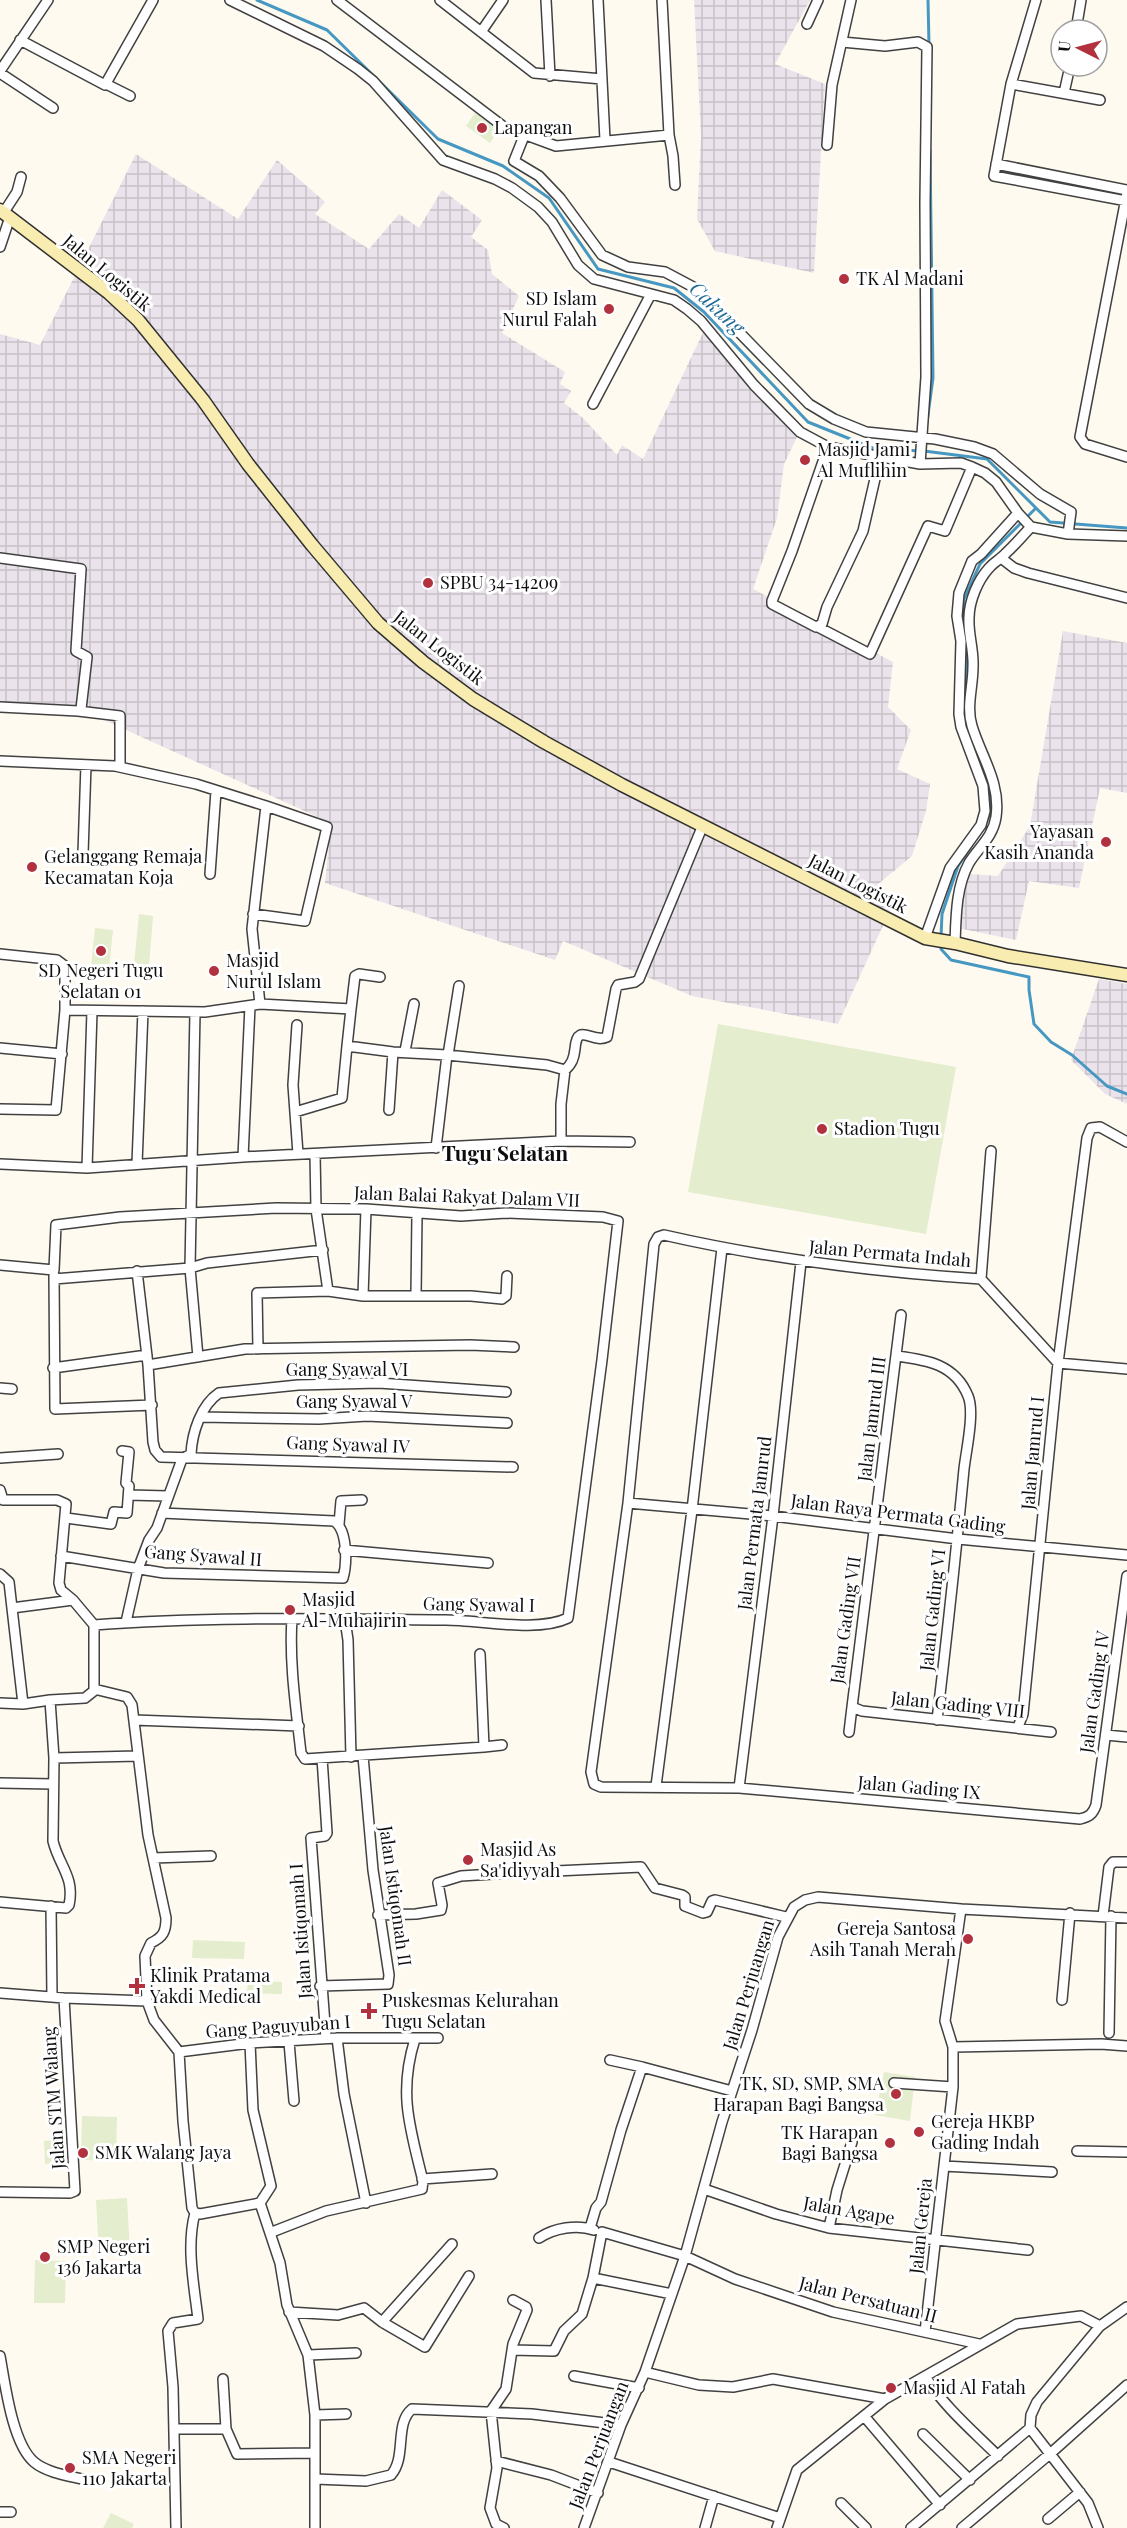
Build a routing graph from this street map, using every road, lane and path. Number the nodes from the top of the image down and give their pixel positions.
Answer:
1 (48, 0) edge
2 (153, 0) edge
3 (230, 0) edge
4 (337, 0) edge
5 (440, 0) edge
6 (503, 0) edge
7 (546, 0) edge
8 (598, 0) edge
9 (663, 0) edge
10 (818, 0) edge
11 (851, 0) edge
12 (1036, 0) edge
13 (1081, 0) edge
14 (1078, 18) edge
15 (807, 24) dead end
16 (481, 32) junction
17 (20, 40) junction
18 (842, 42) junction
19 (0, 72) edge
20 (550, 76) junction
21 (1067, 78) edge
22 (602, 79) junction
23 (1011, 84) junction
24 (106, 85) junction
25 (1064, 93) junction
26 (129, 96) dead end
27 (1100, 100) dead end
28 (53, 108) dead end
29 (669, 135) junction
30 (524, 136) junction
31 (605, 140) junction
32 (827, 145) dead end
33 (21, 177) dead end
34 (675, 185) dead end
35 (1127, 196) edge
36 (5, 213) edge
37 (0, 247) edge
38 (651, 294) junction
39 (593, 404) dead end
40 (922, 439) junction
41 (828, 447) junction
42 (880, 457) junction
43 (1127, 457) edge
44 (920, 461) junction
45 (972, 467) junction
46 (1018, 513) junction
47 (1031, 526) junction
48 (1068, 533) junction
49 (1127, 536) edge
50 (0, 558) edge
51 (1001, 558) junction
52 (1127, 598) edge
53 (818, 627) junction
54 (0, 707) edge
55 (80, 710) junction
56 (0, 761) edge
57 (86, 765) junction
58 (120, 767) junction
59 (216, 791) junction
60 (266, 806) junction
61 (703, 825) junction
62 (83, 853) dead end
63 (210, 874) dead end
64 (253, 914) junction
65 (928, 939) junction
66 (950, 942) junction
67 (0, 954) edge
68 (1127, 975) edge
69 (380, 977) dead end
70 (459, 986) dead end
71 (260, 1004) junction
72 (414, 1004) dead end
73 (250, 1006) junction
74 (351, 1009) junction
75 (65, 1010) junction
76 (92, 1011) junction
77 (143, 1011) junction
78 (195, 1012) junction
79 (297, 1025) dead end
80 (347, 1046) junction
81 (0, 1048) edge
82 (405, 1051) junction
83 (393, 1052) junction
84 (62, 1054) junction
85 (448, 1055) junction
86 (565, 1070) junction
87 (0, 1109) edge
88 (389, 1110) dead end
89 (295, 1112) junction
90 (561, 1141) junction
91 (630, 1142) dead end
92 (1127, 1142) edge
93 (436, 1148) junction
94 (992, 1151) dead end
95 (298, 1154) junction
96 (315, 1154) junction
97 (243, 1157) junction
98 (192, 1161) junction
99 (0, 1164) edge
100 (137, 1164) junction
101 (87, 1168) junction
102 (316, 1209) junction
103 (366, 1209) junction
104 (191, 1213) junction
105 (417, 1214) junction
106 (616, 1219) joint
107 (723, 1248) junction
108 (323, 1250) junction
109 (801, 1262) junction
110 (0, 1265) edge
111 (190, 1268) junction
112 (137, 1271) junction
113 (54, 1274) junction
114 (507, 1276) dead end
115 (981, 1279) junction
116 (328, 1291) junction
117 (416, 1295) junction
118 (363, 1296) junction
119 (901, 1315) dead end
120 (514, 1347) dead end
121 (258, 1349) junction
122 (147, 1355) junction
123 (897, 1356) junction
124 (198, 1357) junction
125 (1058, 1363) junction
126 (148, 1365) junction
127 (53, 1368) junction
128 (1127, 1369) edge
129 (0, 1388) edge
130 (12, 1389) dead end
131 (506, 1392) dead end
132 (152, 1405) junction
133 (201, 1417) junction
134 (507, 1423) dead end
135 (122, 1451) dead end
136 (58, 1454) dead end
137 (0, 1458) edge
138 (182, 1459) junction
139 (513, 1467) dead end
140 (0, 1490) edge
141 (129, 1495) junction
142 (167, 1496) junction
143 (362, 1500) dead end
144 (2, 1503) edge
145 (628, 1503) junction
146 (692, 1510) junction
147 (162, 1513) junction
148 (773, 1516) junction
149 (66, 1518) junction
150 (340, 1526) junction
151 (876, 1527) junction
152 (957, 1539) junction
153 (1041, 1547) junction
154 (344, 1550) junction
155 (1127, 1555) edge
156 (61, 1556) junction
157 (488, 1563) dead end
158 (138, 1569) junction
159 (0, 1574) edge
160 (1127, 1576) edge
161 (73, 1600) junction
162 (12, 1608) junction
163 (292, 1618) junction
164 (345, 1620) junction
165 (126, 1622) junction
166 (94, 1625) junction
167 (480, 1654) dead end
168 (95, 1690) junction
169 (50, 1700) junction
170 (0, 1703) edge
171 (23, 1704) junction
172 (852, 1707) junction
173 (862, 1711) joint
174 (134, 1720) junction
175 (937, 1720) junction
176 (298, 1726) junction
177 (1018, 1727) junction
178 (849, 1732) dead end
179 (1051, 1732) dead end
180 (1106, 1735) junction
181 (1127, 1737) edge
182 (502, 1745) dead end
183 (483, 1747) junction
184 (138, 1756) junction
185 (363, 1756) junction
186 (54, 1758) junction
187 (322, 1758) junction
188 (351, 1758) junction
189 (0, 1784) edge
190 (53, 1784) junction
191 (656, 1786) junction
192 (739, 1788) junction
193 (1093, 1812) joint
194 (211, 1856) dead end
195 (153, 1858) junction
196 (1127, 1862) edge
197 (0, 1902) edge
198 (51, 1906) junction
199 (961, 1909) junction
200 (1070, 1913) junction
201 (378, 1915) junction
202 (1107, 1916) junction
203 (786, 1917) junction
204 (1127, 1918) edge
205 (320, 1986) junction
206 (0, 1993) edge
207 (52, 1997) junction
208 (64, 1998) junction
209 (1062, 2000) dead end
210 (147, 2001) junction
211 (1108, 2032) dead end
212 (326, 2038) junction
213 (336, 2038) junction
214 (415, 2038) junction
215 (438, 2038) dead end
216 (289, 2042) junction
217 (250, 2043) junction
218 (1127, 2046) edge
219 (953, 2047) junction
220 (179, 2052) junction
221 (610, 2060) dead end
222 (642, 2067) junction
223 (894, 2083) dead end
224 (953, 2087) junction
225 (732, 2091) junction
226 (294, 2102) dead end
227 (852, 2142) dead end
228 (1077, 2151) dead end
229 (1127, 2152) edge
230 (944, 2166) junction
231 (1052, 2172) dead end
232 (492, 2174) dead end
233 (422, 2179) junction
234 (704, 2189) junction
235 (0, 2192) edge
236 (260, 2203) junction
237 (366, 2203) junction
238 (195, 2213) junction
239 (590, 2228) junction
240 (829, 2228) junction
241 (272, 2232) junction
242 (602, 2232) junction
243 (539, 2238) dead end
244 (936, 2241) junction
245 (452, 2244) dead end
246 (1028, 2250) dead end
247 (685, 2256) junction
248 (469, 2276) dead end
249 (593, 2278) junction
250 (672, 2294) junction
251 (513, 2300) dead end
252 (1127, 2307) edge
253 (290, 2312) junction
254 (382, 2322) junction
255 (1100, 2326) junction
256 (926, 2332) junction
257 (979, 2344) junction
258 (512, 2350) junction
259 (357, 2353) dead end
260 (308, 2355) junction
261 (0, 2356) edge
262 (645, 2372) junction
263 (574, 2376) dead end
264 (925, 2376) junction
265 (224, 2379) dead end
266 (1127, 2385) edge
267 (639, 2388) junction
268 (885, 2399) junction
269 (491, 2411) junction
270 (346, 2414) dead end
271 (315, 2415) junction
272 (864, 2416) junction
273 (621, 2425) junction
274 (226, 2428) junction
275 (1030, 2428) junction
276 (174, 2429) junction
277 (923, 2434) dead end
278 (315, 2453) junction
279 (1051, 2453) junction
280 (999, 2456) junction
281 (496, 2461) junction
282 (609, 2462) junction
283 (315, 2479) junction
284 (970, 2480) junction
285 (86, 2481) dead end
286 (1080, 2492) junction
287 (598, 2493) junction
288 (714, 2496) junction
289 (841, 2503) dead end
290 (940, 2505) junction
291 (0, 2512) edge
292 (11, 2512) dead end
293 (1048, 2519) dead end
294 (779, 2523) edge
295 (176, 2528) edge
296 (315, 2528) edge
297 (502, 2528) edge
298 (584, 2528) edge
299 (705, 2528) edge
300 (866, 2528) edge
301 (911, 2528) edge
302 (962, 2528) edge
303 (1098, 2528) edge

1 - 17 street
2 - 24 street
3 - 38 street
4 - 30 street
5 - 16 street
6 - 16 street
7 - 20 street
8 - 22 street
9 - 29 street
10 - 15 street
11 - 18 street
12 - 23 street
13 - 14 street
16 - 20 street
17 - 19 street
17 - 24 street
18 - 32 street
18 - 40 street
19 - 28 street
20 - 22 street
21 - 25 street
22 - 31 street
23 - 25 street
23 - 35 street
24 - 26 street
25 - 27 street
29 - 31 street
29 - 34 street
30 - 31 street
30 - 40 street
33 - 36 street
35 - 43 street
36 - 37 street
36 - 61 main road, Jalan Logistik
38 - 39 street
38 - 41 street
40 - 44 street
40 - 48 street
41 - 42 street
41 - 53 street
42 - 44 street
42 - 53 street
44 - 45 street
45 - 46 street
45 - 53 street
46 - 47 street
46 - 65 street
47 - 48 street
47 - 51 street
48 - 49 street
50 - 55 street
51 - 52 street
51 - 66 street
54 - 55 street
55 - 58 street
56 - 57 street
57 - 58 street
57 - 62 street
58 - 59 street
59 - 60 street
59 - 63 street
60 - 64 street
60 - 64 street
61 - 65 main road, Jalan Logistik
61 - 86 street
64 - 71 street
65 - 66 main road, Jalan Logistik
66 - 68 main road, Jalan Logistik
67 - 75 street
69 - 74 street
70 - 85 street
71 - 73 street
71 - 74 street
72 - 82 street
73 - 78 street
73 - 97 street
74 - 80 street
75 - 76 street
75 - 84 street
76 - 77 street
76 - 101 street
77 - 78 street
77 - 100 street
78 - 98 street
79 - 89 street
80 - 83 street
80 - 89 street
81 - 84 street
82 - 83 street
82 - 85 street
83 - 88 street
84 - 87 street
85 - 86 street
85 - 93 street
86 - 90 street
89 - 95 street
90 - 91 street
90 - 93 street
92 - 125 street, Jalan Jamrud I
93 - 96 street
94 - 115 street
95 - 96 street
95 - 97 street
96 - 102 street
97 - 98 street
98 - 100 street
98 - 104 street
99 - 101 street
100 - 101 street
102 - 103 street, Jalan Balai Rakyat Dalam VII
102 - 104 street, Jalan Balai Rakyat Dalam VII
102 - 108 street
103 - 105 street, Jalan Balai Rakyat Dalam VII
103 - 118 street
104 - 111 street
104 - 113 street, Jalan Balai Rakyat Dalam VII
105 - 106 street, Jalan Balai Rakyat Dalam VII
105 - 117 street
106 - 164 street, Gang Syawal I
107 - 109 street, Jalan Permata Indah
107 - 145 street
107 - 146 street
108 - 111 street
108 - 116 street
109 - 115 street, Jalan Permata Indah
109 - 148 street, Jalan Permata Jamrud
110 - 113 street
111 - 112 street
111 - 124 street
112 - 113 street
112 - 122 street, Gang Syawal IV
113 - 127 street
114 - 117 street
115 - 125 street, Jalan Permata Indah
116 - 118 street
116 - 121 street
117 - 118 street
119 - 123 street, Jalan Jamrud III
120 - 121 street
121 - 124 street
122 - 126 street, Gang Syawal IV
122 - 127 street
123 - 151 street, Jalan Jamrud III
123 - 152 street, Jalan Gading VI
124 - 126 street
125 - 128 street
125 - 153 street, Jalan Jamrud I
126 - 132 street, Gang Syawal IV
127 - 132 street
129 - 130 street
131 - 133 street, Gang Syawal VI
132 - 138 street, Gang Syawal IV
133 - 134 street, Gang Syawal V
133 - 138 street, Gang Syawal VI
135 - 141 street
136 - 137 street
138 - 139 street, Gang Syawal IV
138 - 142 street, Gang Syawal VI
140 - 144 street
141 - 142 street
141 - 149 street
142 - 147 street, Gang Syawal VI
143 - 150 street
144 - 149 street
145 - 146 street, Jalan Raya Permata Gading
145 - 191 street, Jalan Gading IX
146 - 148 street, Jalan Raya Permata Gading
146 - 191 street
147 - 150 street
147 - 158 street, Gang Syawal VI
148 - 151 street, Jalan Raya Permata Gading
148 - 192 street, Jalan Permata Jamrud
149 - 156 street
150 - 154 street
151 - 152 street, Jalan Raya Permata Gading
151 - 172 street, Jalan Gading VII
152 - 153 street, Jalan Raya Permata Gading
152 - 175 street, Jalan Gading VI
153 - 155 street, Jalan Raya Permata Gading
153 - 177 street, Jalan Jamrud I
154 - 157 street
154 - 158 street, Gang Syawal II
156 - 158 street, Gang Syawal II
156 - 161 street
158 - 165 street, Gang Syawal VI
159 - 162 street
160 - 180 street, Jalan Gading IV
161 - 162 street
161 - 166 street
162 - 171 street
163 - 164 street, Gang Syawal I
163 - 165 street, Gang Syawal I
163 - 176 street
164 - 188 street
165 - 166 street, Gang Syawal I
166 - 168 street
167 - 183 street
168 - 169 street
168 - 174 street
169 - 171 street
169 - 186 street
170 - 171 street
172 - 173 street, Jalan Gading VII
172 - 178 street
173 - 175 street, Jalan Gading VIII
174 - 176 street
174 - 184 street
175 - 177 street, Jalan Gading VIII
176 - 187 street
177 - 179 street, Jalan Gading VIII
180 - 181 street
180 - 193 street, Jalan Gading IV
182 - 183 street
183 - 185 street
184 - 186 street
184 - 195 street
185 - 188 street
185 - 201 street, Jalan Istiqomah II
186 - 190 street
187 - 188 street
187 - 205 street, Jalan Istiqomah I
189 - 190 street
190 - 198 street
191 - 192 street, Jalan Gading IX
192 - 193 street, Jalan Gading IX
194 - 195 street
195 - 210 street
196 - 202 street
197 - 198 street
198 - 207 street
199 - 200 street, Jalan Perjuangan
199 - 203 street, Jalan Perjuangan
199 - 219 street, Jalan Gereja
200 - 202 street, Jalan Perjuangan
200 - 209 street
201 - 203 street
201 - 205 street, Jalan Istiqomah II
202 - 204 street, Jalan Perjuangan
202 - 211 street
203 - 225 street, Jalan Perjuangan
205 - 212 street, Jalan Istiqomah I
206 - 207 street
207 - 208 street
208 - 210 street
208 - 235 street, Jalan STM Walang
210 - 220 street
212 - 213 street, Gang Paguyuban I
212 - 216 street, Gang Paguyuban I
213 - 214 street, Gang Paguyuban I
213 - 237 street
214 - 215 street, Gang Paguyuban I
214 - 233 street
216 - 217 street, Gang Paguyuban I
216 - 226 street
217 - 220 street, Gang Paguyuban I
217 - 236 street
218 - 219 street
219 - 224 street, Jalan Gereja
220 - 238 street
221 - 222 street
222 - 225 street
222 - 239 street
223 - 224 street
224 - 230 street, Jalan Gereja
225 - 234 street, Jalan Perjuangan
227 - 240 street
228 - 229 street
230 - 231 street
230 - 244 street, Jalan Gereja
232 - 233 street
233 - 237 street
234 - 240 street, Jalan Agape
234 - 247 street, Jalan Perjuangan
236 - 238 street
236 - 241 street
237 - 241 street
238 - 276 street
239 - 242 street, Jalan Persatuan II
239 - 243 street
240 - 244 street, Jalan Agape
241 - 253 street
242 - 247 street, Jalan Persatuan II
242 - 249 street
244 - 246 street, Jalan Agape
244 - 256 street, Jalan Gereja
245 - 254 street
247 - 250 street, Jalan Perjuangan
247 - 256 street, Jalan Persatuan II
248 - 254 street
249 - 250 street
249 - 258 street
250 - 262 street, Jalan Perjuangan
251 - 258 street
252 - 255 street
253 - 254 street
253 - 260 street
255 - 257 street
255 - 275 street
256 - 257 street, Jalan Persatuan II
257 - 264 street
258 - 269 street
259 - 260 street
260 - 271 street
261 - 285 street
262 - 267 street, Jalan Perjuangan
262 - 268 street
263 - 267 street
264 - 268 street
264 - 280 street
265 - 274 street
266 - 279 street
267 - 273 street, Jalan Perjuangan
268 - 272 street
269 - 273 street
269 - 281 street
269 - 283 street
270 - 271 street
271 - 278 street
272 - 290 street
272 - 294 street
273 - 282 street, Jalan Perjuangan
274 - 276 street
274 - 278 street
275 - 279 street
275 - 280 street
276 - 295 street
277 - 284 street
278 - 283 street
279 - 286 street
279 - 302 street
280 - 284 street
281 - 287 street
281 - 297 street
282 - 287 street, Jalan Perjuangan
282 - 288 street
283 - 296 street
284 - 290 street
286 - 293 street
286 - 303 street
287 - 298 street, Jalan Perjuangan
288 - 294 street
288 - 299 street
289 - 300 street
290 - 301 street
291 - 292 street

